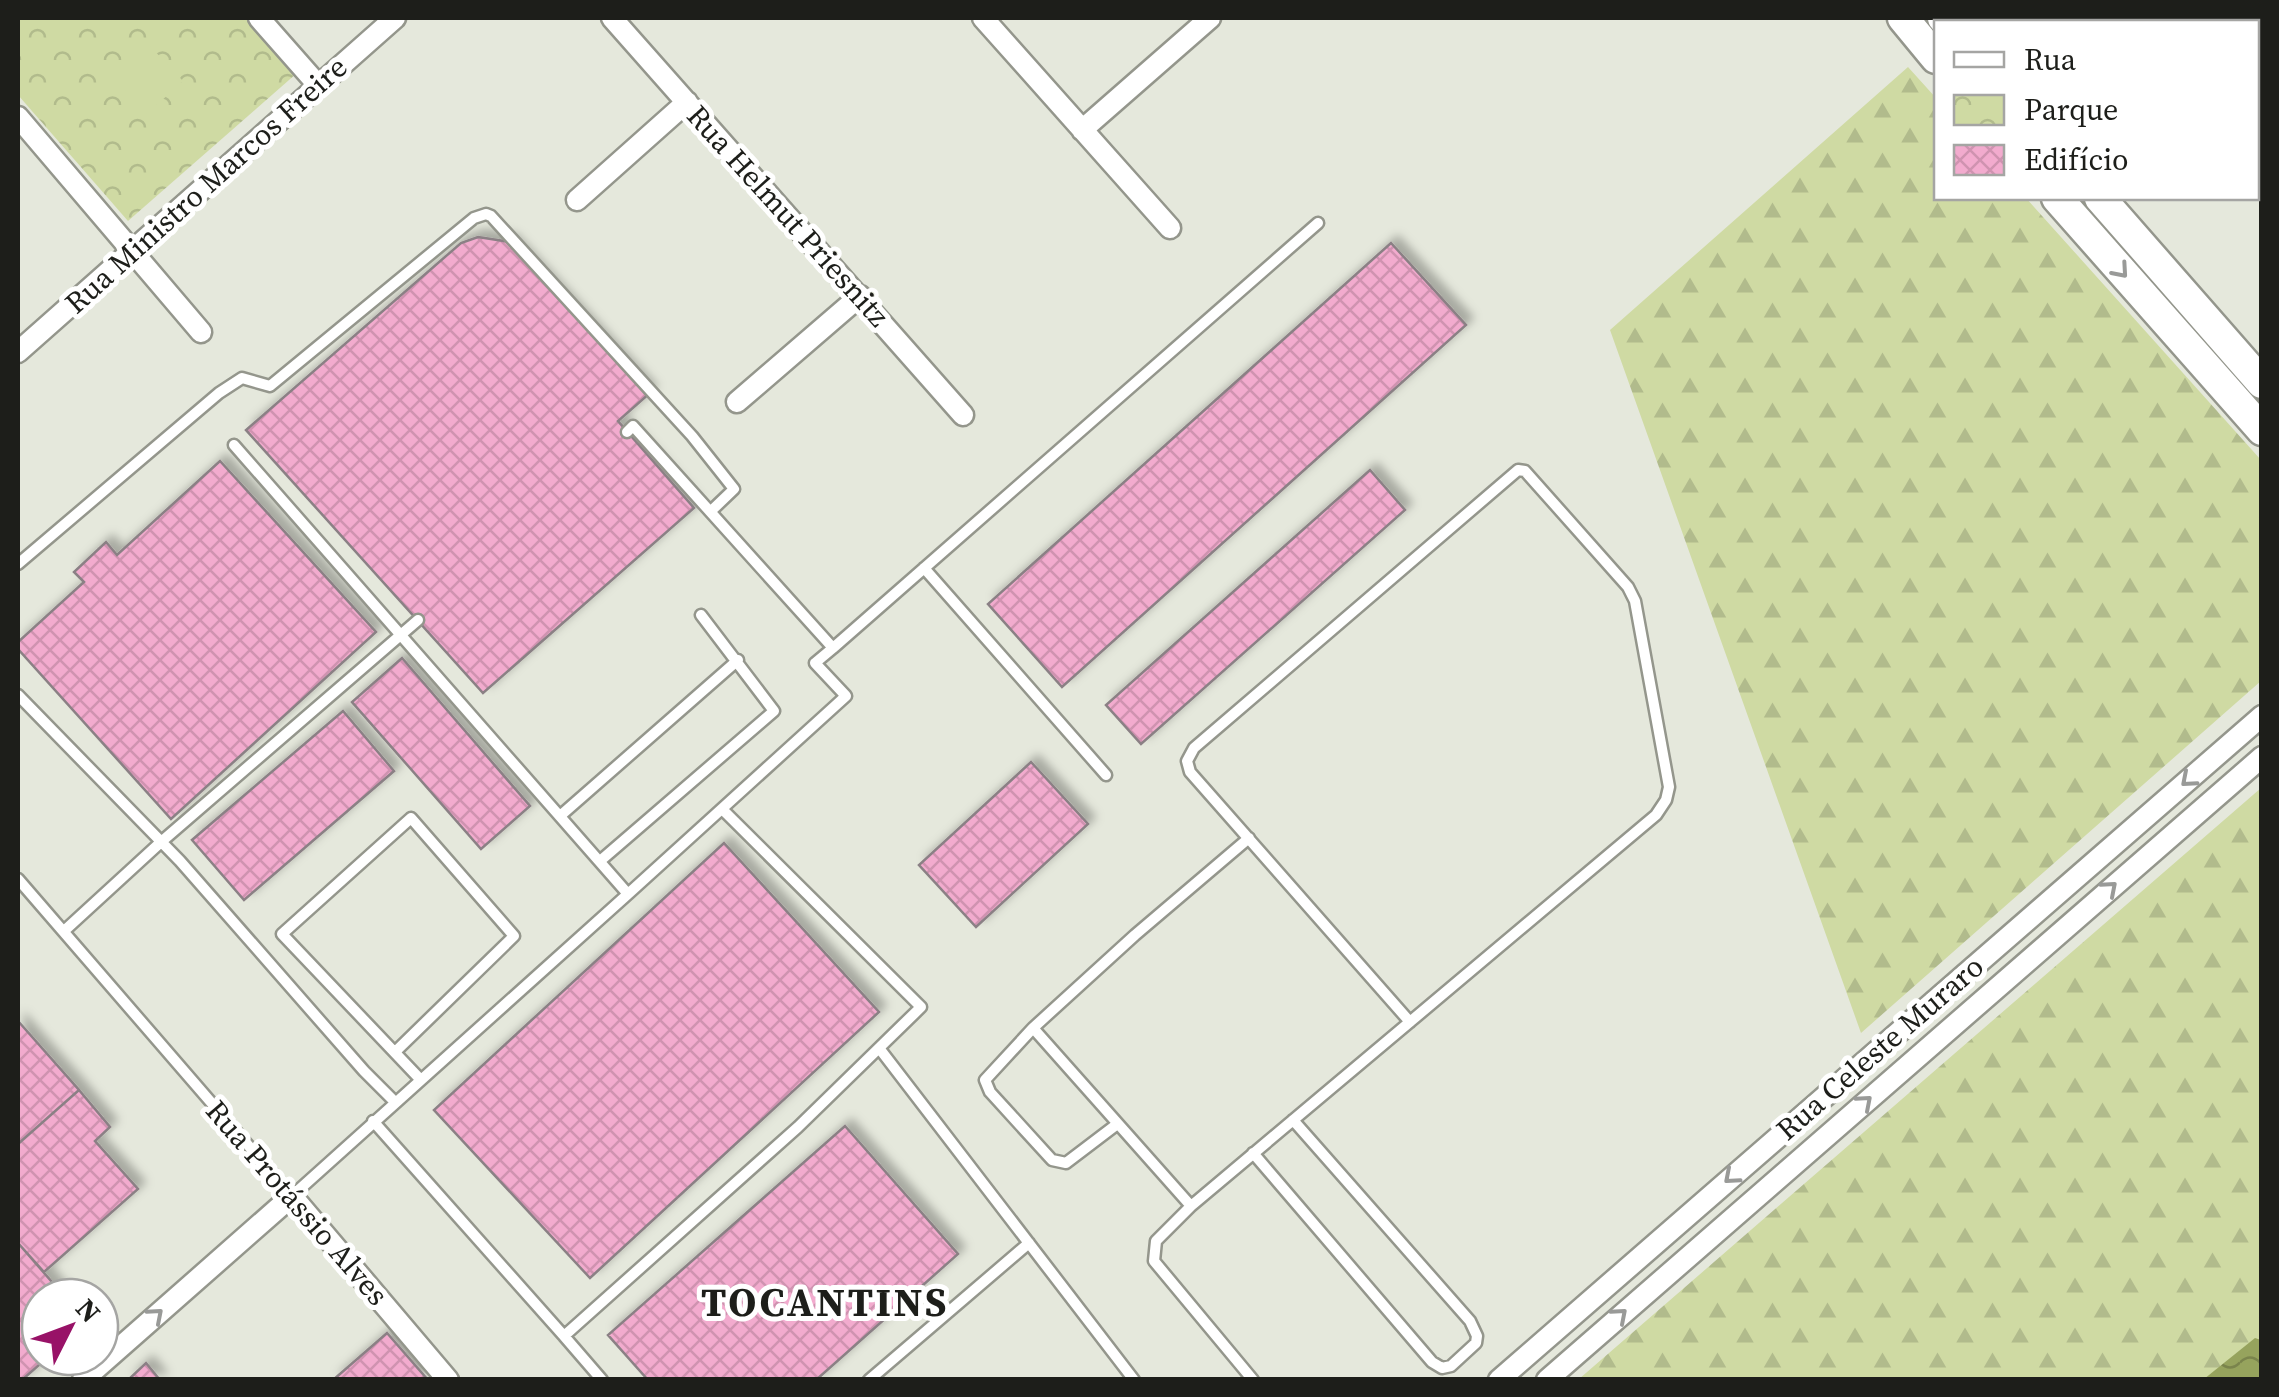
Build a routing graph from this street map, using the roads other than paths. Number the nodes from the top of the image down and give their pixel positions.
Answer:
1 (258, 18) edge
2 (395, 18) edge
3 (612, 18) edge
4 (983, 18) edge
5 (1210, 18) edge
6 (1903, 18) edge
7 (1934, 56) edge
8 (318, 85) junction
9 (687, 102) junction
10 (18, 117) edge
11 (1082, 130) junction
12 (577, 200) dead end
13 (2060, 200) edge
14 (2102, 200) edge
15 (1318, 224) dead end
16 (1170, 228) dead end
17 (132, 250) junction
18 (860, 296) junction
19 (201, 332) dead end
20 (18, 352) edge
21 (2262, 383) edge
22 (737, 402) dead end
23 (962, 415) dead end
24 (2262, 430) edge
25 (628, 432) dead end
26 (234, 445) dead end
27 (711, 511) junction
28 (18, 564) edge
29 (924, 568) junction
30 (701, 616) dead end
31 (418, 620) dead end
32 (401, 635) junction
33 (833, 648) junction
34 (738, 660) junction
35 (18, 694) edge
36 (2262, 716) edge
37 (2262, 757) edge
38 (1106, 775) dead end
39 (722, 809) junction
40 (560, 816) junction
41 (1249, 838) junction
42 (161, 842) junction
43 (600, 861) junction
44 (18, 879) edge
45 (628, 894) junction
46 (64, 931) junction
47 (1410, 1022) junction
48 (1033, 1028) junction
49 (880, 1048) junction
50 (394, 1052) junction
51 (420, 1078) junction
52 (394, 1101) junction
53 (1294, 1120) junction
54 (372, 1121) junction
55 (1116, 1125) junction
56 (1254, 1154) junction
57 (292, 1196) junction
58 (1191, 1206) junction
59 (1029, 1242) junction
60 (564, 1336) junction
61 (83, 1380) edge
62 (448, 1380) edge
63 (602, 1380) edge
64 (868, 1380) edge
65 (1134, 1380) edge
66 (1254, 1380) edge
67 (1499, 1380) edge
68 (1546, 1380) edge

1 - 8 street
2 - 8 street, Rua Ministro Marcos Freire
3 - 9 street, Rua Helmut Priesnitz
4 - 11 street
5 - 11 street
6 - 7 street
8 - 17 street, Rua Ministro Marcos Freire
9 - 12 street
9 - 18 street, Rua Helmut Priesnitz
10 - 17 street
11 - 16 street
13 -> 24 street
14 - 21 street
15 - 29 lane
17 - 19 street
17 - 20 street, Rua Ministro Marcos Freire
18 - 22 street
18 - 23 street, Rua Helmut Priesnitz
25 - 27 lane
26 - 32 lane
27 - 28 lane
27 - 33 lane
29 - 33 lane
29 - 38 lane
30 - 34 lane
31 - 32 lane
32 - 40 lane
32 - 42 lane
33 - 39 lane
34 - 40 lane
34 - 43 lane
35 - 42 lane
36 -> 67 street, Rua Celeste Muraro
68 -> 37 street, Rua Celeste Muraro
39 - 45 lane
39 - 49 lane
40 - 43 lane
41 - 47 lane
41 - 47 lane
41 - 48 lane
42 - 46 lane
42 - 52 lane
43 - 45 lane
44 - 46 lane, Rua Protássio Alves
45 - 51 lane
46 - 57 lane, Rua Protássio Alves
47 - 53 lane
48 - 55 lane
48 - 55 lane
49 - 59 lane
49 - 60 lane
50 - 50 lane
50 - 51 lane
51 - 52 lane
52 - 54 lane
53 - 56 lane
53 - 56 lane
54 - 57 lane
54 - 60 lane
55 - 58 lane
56 - 58 lane
61 -> 57 street
57 - 62 street, Rua Protássio Alves
58 - 66 lane
59 - 64 lane
59 - 65 lane
60 - 63 lane

